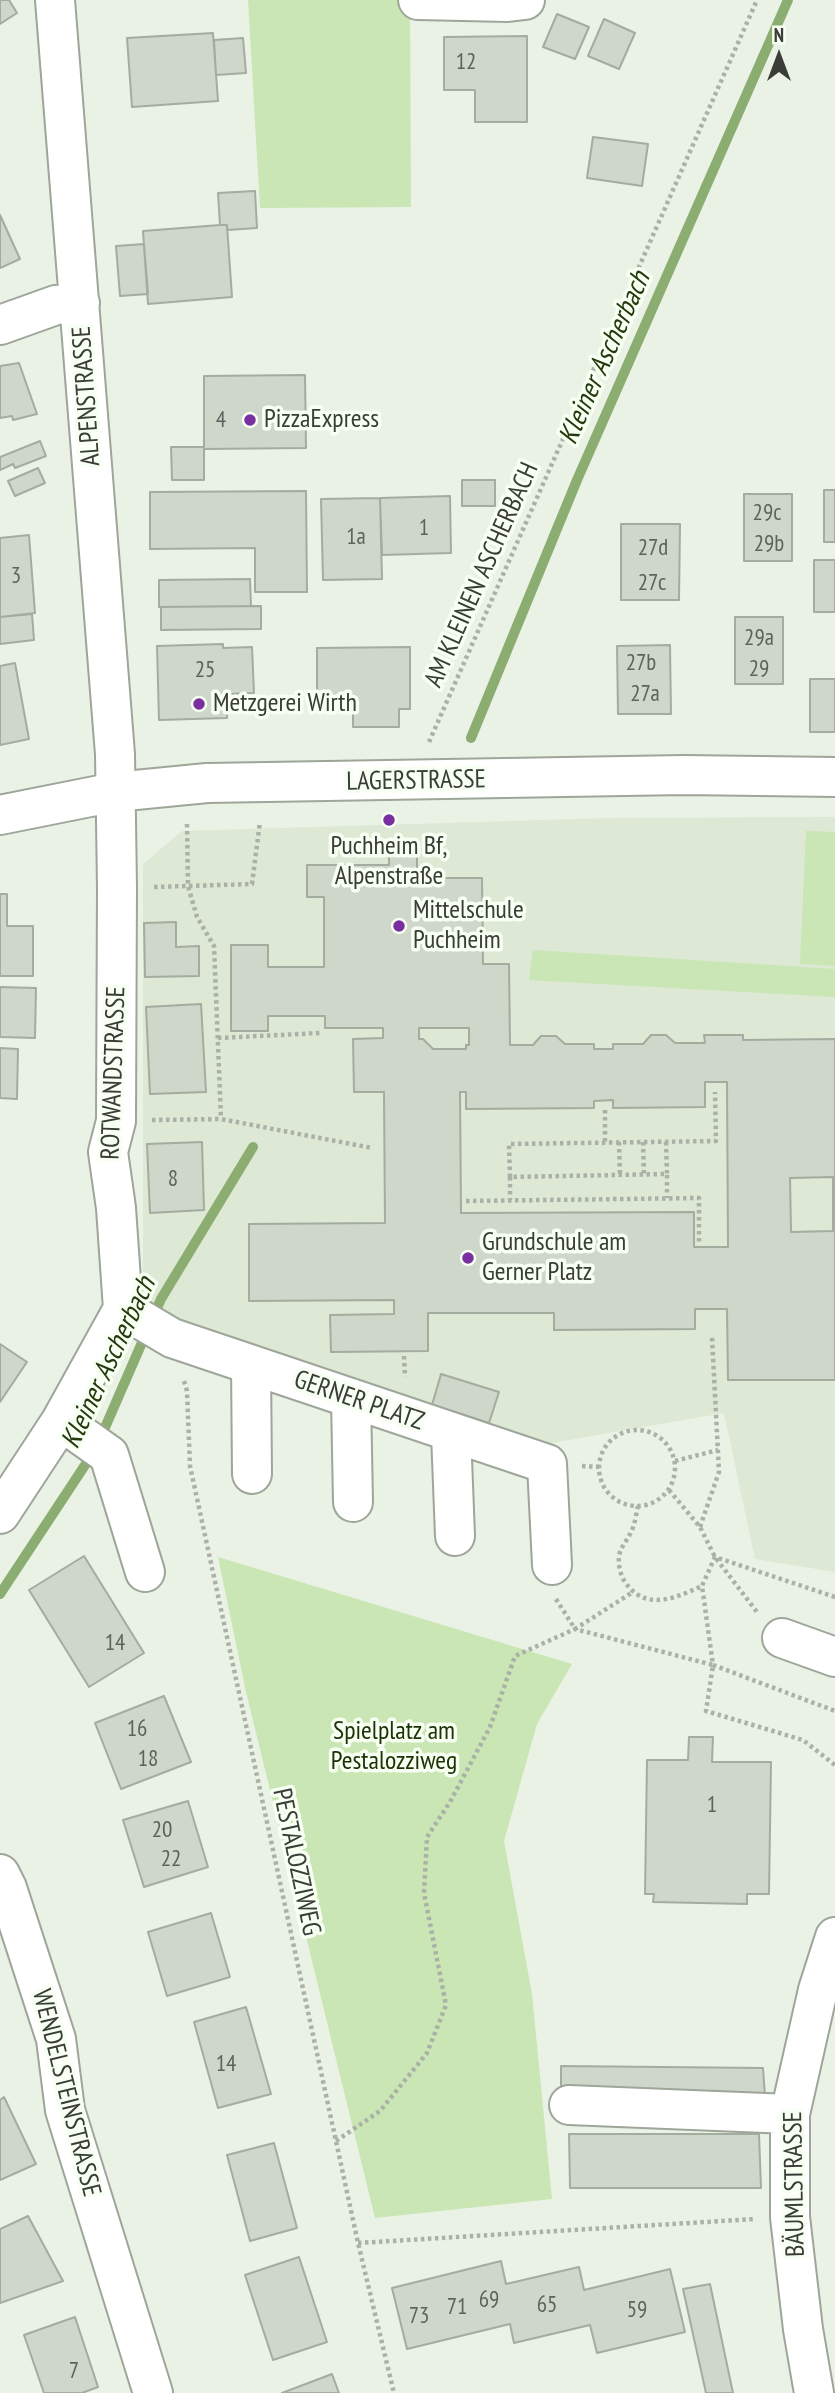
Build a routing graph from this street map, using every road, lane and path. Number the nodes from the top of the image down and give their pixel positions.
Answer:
1 (55, 0) edge
2 (418, 0) edge
3 (525, 0) edge
4 (757, 0) edge
5 (80, 303) junction
6 (0, 325) edge
7 (835, 777) edge
8 (413, 781) junction
9 (115, 792) junction
10 (0, 815) edge
11 (260, 822) dead end
12 (187, 824) dead end
13 (188, 886) junction
14 (117, 888) junction
15 (320, 1033) dead end
16 (218, 1038) junction
17 (715, 1092) dead end
18 (604, 1110) dead end
19 (221, 1119) junction
20 (116, 1121) junction
21 (605, 1142) junction
22 (619, 1142) junction
23 (643, 1142) junction
24 (666, 1142) junction
25 (372, 1148) dead end
26 (644, 1174) junction
27 (667, 1174) junction
28 (620, 1175) junction
29 (510, 1177) junction
30 (667, 1198) junction
31 (510, 1200) junction
32 (466, 1201) dead end
33 (699, 1242) dead end
34 (124, 1309) junction
35 (712, 1337) dead end
36 (172, 1339) junction
37 (251, 1365) junction
38 (351, 1398) junction
39 (70, 1427) junction
40 (451, 1433) junction
41 (718, 1450) junction
42 (675, 1461) junction
43 (252, 1474) dead end
44 (669, 1490) junction
45 (353, 1502) dead end
46 (638, 1506) junction
47 (0, 1514) edge
48 (700, 1527) junction
49 (456, 1536) dead end
50 (715, 1557) junction
51 (552, 1565) joint
52 (145, 1572) dead end
53 (702, 1586) junction
54 (633, 1592) junction
55 (835, 1597) edge
56 (575, 1629) junction
57 (782, 1638) joint
58 (835, 1657) edge
59 (713, 1665) junction
60 (835, 1711) edge
61 (835, 1765) edge
62 (0, 1874) edge
63 (835, 1937) edge
64 (569, 2105) dead end
65 (790, 2114) junction
66 (336, 2141) junction
67 (790, 2217) junction
68 (358, 2243) junction
69 (153, 2393) edge
70 (394, 2393) edge
71 (814, 2393) edge

1 - 5 street, ALPENSTRASSE
2 - 3 street
4 - 8 path, AM KLEINEN ASCHERBACH
5 - 6 street
5 - 9 street, ALPENSTRASSE
7 - 8 street, LAGERSTRASSE
8 - 9 street, LAGERSTRASSE
9 - 10 street, LAGERSTRASSE
9 - 14 street, ROTWANDSTRASSE
11 - 13 path
12 - 13 path
13 - 14 path
13 - 16 path
14 - 20 street, ROTWANDSTRASSE
15 - 16 path
16 - 19 path
17 - 24 path
18 - 21 path
19 - 20 path
19 - 25 path
20 - 34 street, ROTWANDSTRASSE
21 - 22 path
21 - 29 path
22 - 23 path
22 - 28 path
23 - 24 path
23 - 26 path
24 - 27 path
26 - 27 path
26 - 28 path
27 - 30 path
28 - 29 path
29 - 31 path
30 - 31 path
30 - 33 path
31 - 32 path
34 - 36 street, GERNER PLATZ
34 - 39 street
35 - 41 path
36 - 37 street, GERNER PLATZ
36 - 66 path, PESTALOZZIWEG
37 - 38 street, GERNER PLATZ
37 - 43 street
38 - 40 street, GERNER PLATZ
38 - 45 street
39 - 47 street
39 - 52 street
40 - 49 street
40 - 51 street, GERNER PLATZ
41 - 42 path
41 - 48 path
42 - 44 path
42 - 46 path
44 - 46 path
44 - 48 path
46 - 54 path
48 - 50 path
50 - 53 path
50 - 55 path
50 - 57 path
51 - 56 path
53 - 54 path
53 - 59 path
54 - 56 path
56 - 59 path
56 - 66 path
57 - 58 street
59 - 60 path
59 - 61 path
62 - 69 street, WENDELSTEINSTRASSE
63 - 65 street, BÄUMLSTRASSE
64 - 65 street
65 - 67 street, BÄUMLSTRASSE
66 - 68 path, PESTALOZZIWEG
67 - 68 path
67 - 71 street, BÄUMLSTRASSE
68 - 70 path, PESTALOZZIWEG

